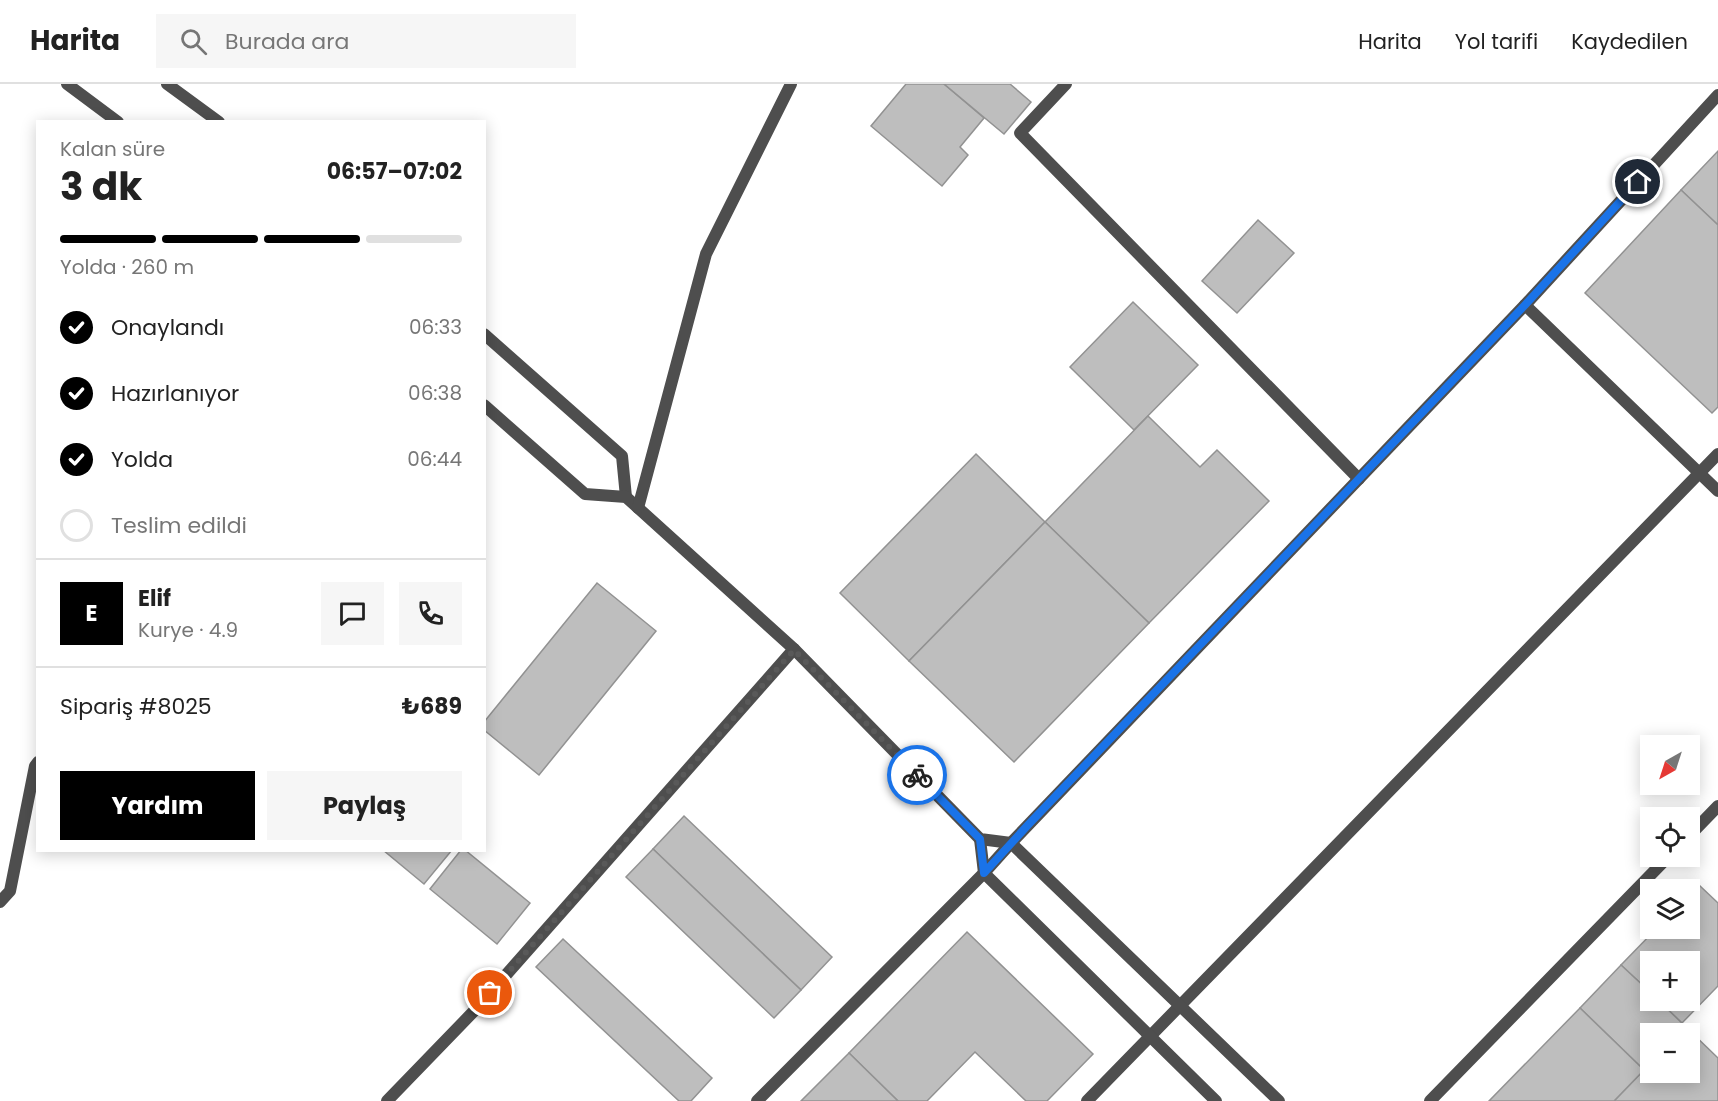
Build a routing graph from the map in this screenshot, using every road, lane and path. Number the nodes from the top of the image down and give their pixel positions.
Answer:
1 (67, 84) edge
2 (168, 84) edge
3 (791, 84) edge
4 (1066, 84) edge
5 (1718, 94) edge
6 (115, 120) edge
7 (216, 120) edge
8 (1525, 305) junction
9 (486, 336) edge
10 (486, 407) edge
11 (1718, 454) edge
12 (1700, 473) junction
13 (1359, 479) junction
14 (1718, 491) edge
15 (626, 497) junction
16 (638, 508) junction
17 (794, 650) junction
18 (36, 765) edge
19 (1718, 806) edge
20 (1700, 825) edge
21 (980, 839) junction
22 (1011, 843) junction
23 (1658, 867) edge
24 (984, 873) junction
25 (0, 903) edge
26 (1180, 1006) junction
27 (1150, 1036) junction
28 (387, 1101) edge
29 (757, 1101) edge
30 (1087, 1101) edge
31 (1216, 1101) edge
32 (1279, 1101) edge
33 (1430, 1101) edge

1 - 6 street
2 - 7 street
3 - 16 street
4 - 13 street
5 - 8 street
8 - 12 street
8 - 13 street
9 - 15 street
10 - 15 street
11 - 12 street
12 - 14 street
12 - 26 street
13 - 22 street
15 - 16 street
16 - 17 street
17 - 21 street
17 - 28 street
18 - 25 street
19 - 20 street
21 - 22 street
21 - 24 street
22 - 24 street
22 - 26 street
23 - 33 street
24 - 27 street
24 - 29 street
26 - 27 street
26 - 32 street
27 - 30 street
27 - 31 street

